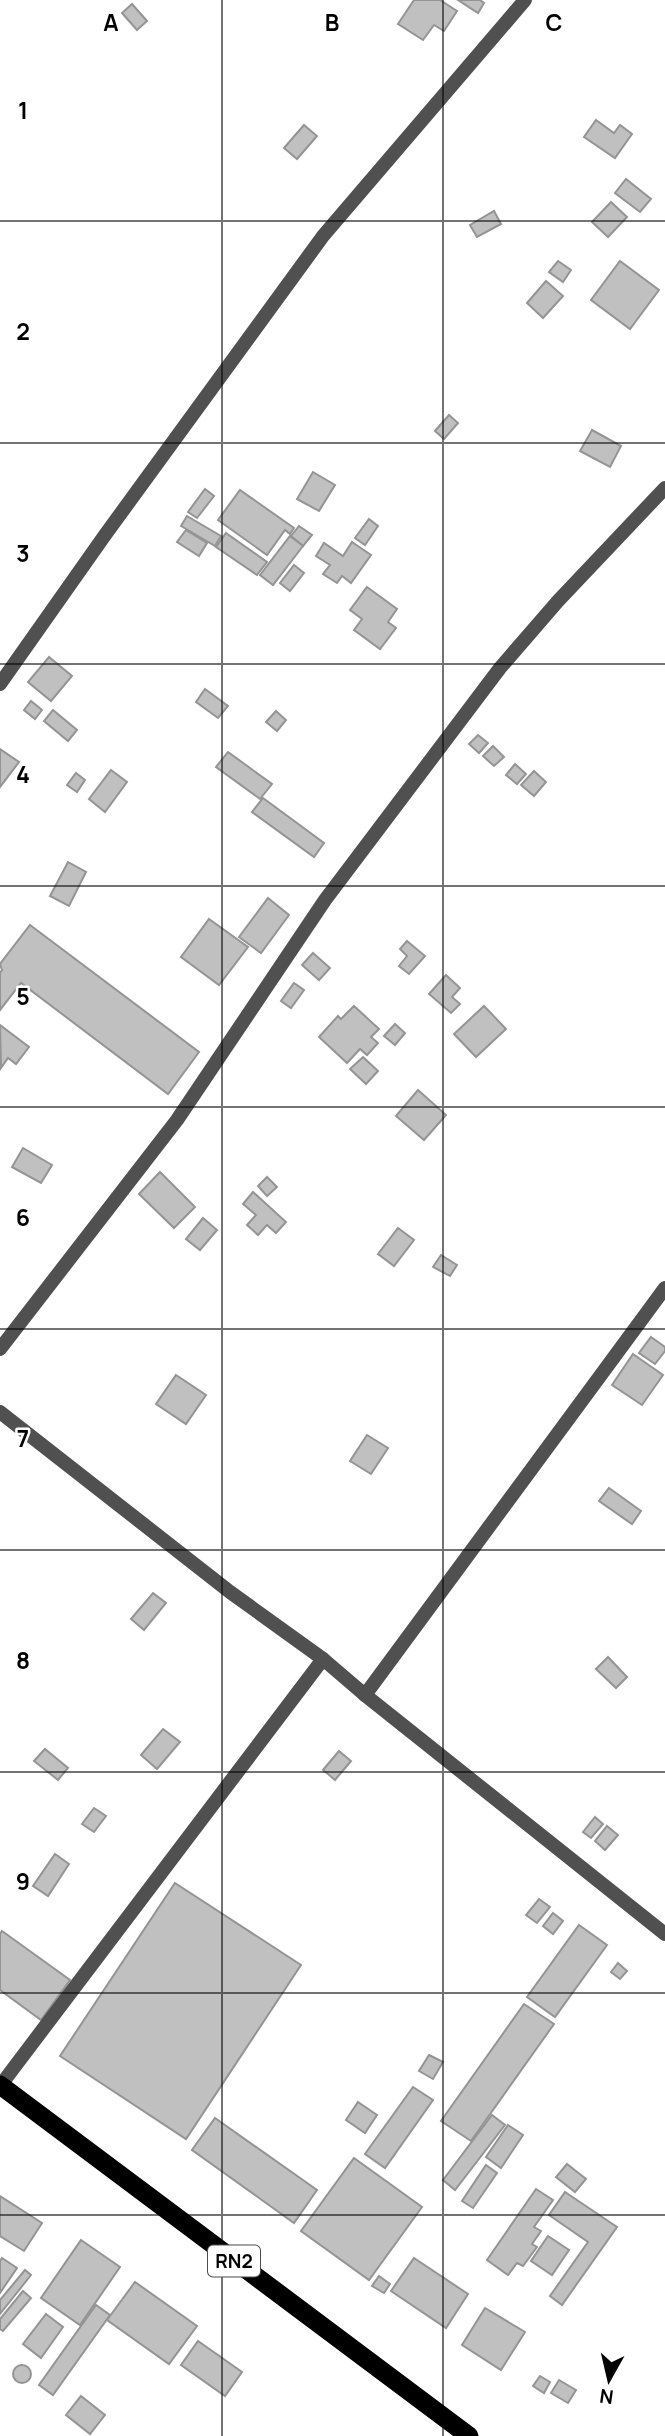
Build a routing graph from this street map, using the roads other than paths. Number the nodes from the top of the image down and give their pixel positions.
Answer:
1 (525, 0) edge
2 (665, 488) edge
3 (0, 684) edge
4 (665, 1288) edge
5 (0, 1349) edge
6 (0, 1412) edge
7 (323, 1659) junction
8 (365, 1695) junction
9 (665, 1934) edge
10 (0, 2086) edge
11 (469, 2436) edge

1 - 3 street
2 - 5 street
4 - 8 street
6 - 7 street
7 - 8 street
7 - 10 street
8 - 9 street
10 - 11 highway, RN2

